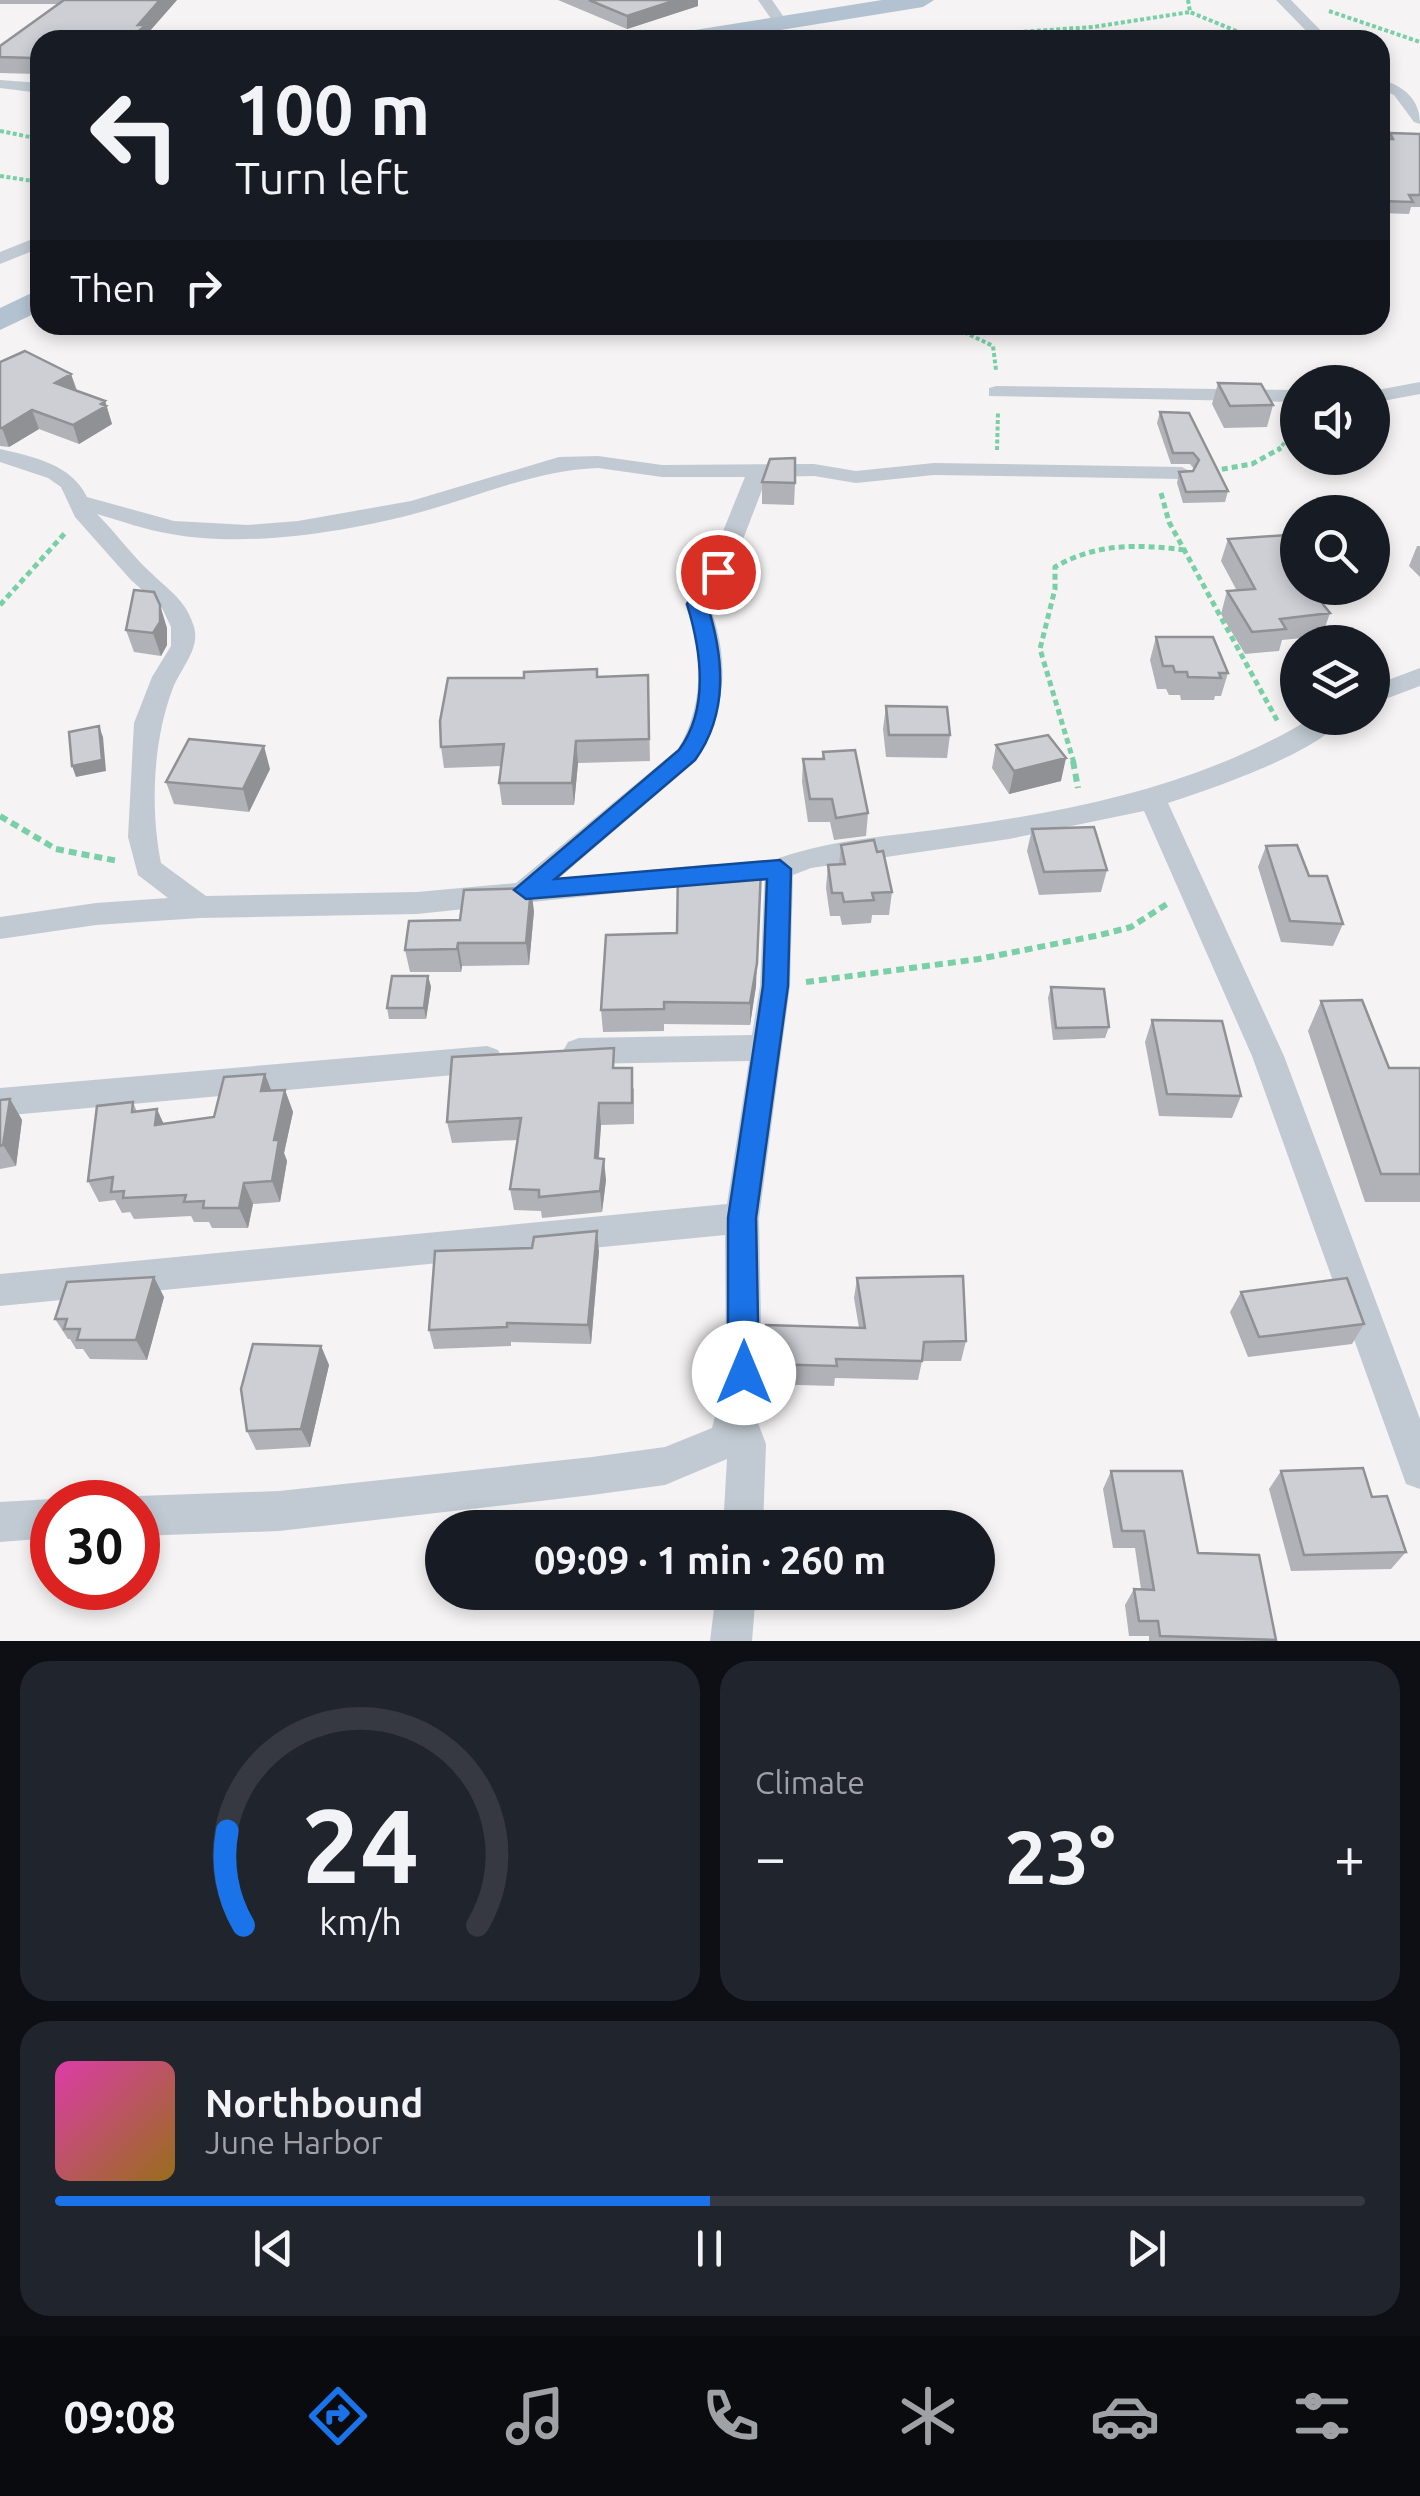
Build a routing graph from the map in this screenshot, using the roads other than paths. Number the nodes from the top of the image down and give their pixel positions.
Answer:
1 (923, 0) edge
2 (1283, 0) edge
3 (776, 8) edge
4 (707, 30) edge
5 (1313, 30) edge
6 (0, 84) edge
7 (30, 87) edge
8 (1390, 88) edge
9 (1420, 119) edge
10 (30, 246) edge
11 (0, 260) edge
12 (30, 304) edge
13 (0, 321) edge
14 (1420, 388) edge
15 (996, 392) dead end
16 (1390, 393) edge
17 (1280, 401) edge
18 (0, 455) edge
19 (758, 470) junction
20 (1182, 473) edge
21 (81, 507) junction
22 (1420, 676) edge
23 (1390, 688) edge
24 (1306, 735) edge
25 (1152, 798) junction
26 (760, 871) junction
27 (526, 890) junction
28 (200, 906) junction
29 (0, 928) edge
30 (768, 1048) junction
31 (557, 1053) edge
32 (518, 1057) edge
33 (0, 1102) edge
34 (742, 1218) junction
35 (0, 1290) edge
36 (736, 1415) junction
37 (1420, 1470) edge
38 (744, 1510) edge
39 (160, 1515) edge
40 (30, 1520) edge
41 (0, 1522) edge
42 (734, 1610) edge
43 (731, 1641) edge

1 - 3 main road
2 - 5 street
3 - 4 main road
6 - 7 street
8 - 9 street
10 - 11 street
12 - 13 main road
14 - 16 street
15 - 17 street
18 - 21 street
19 - 20 street
19 - 21 street
19 - 27 street
21 - 28 street
22 - 23 street
24 - 25 street
25 - 26 street
25 - 37 street
26 - 27 street
26 - 30 street
27 - 28 street
28 - 29 street
30 - 31 street
30 - 34 street
32 - 33 street
34 - 35 street
34 - 36 street
36 - 38 street
36 - 39 street
40 - 41 street
42 - 43 street

